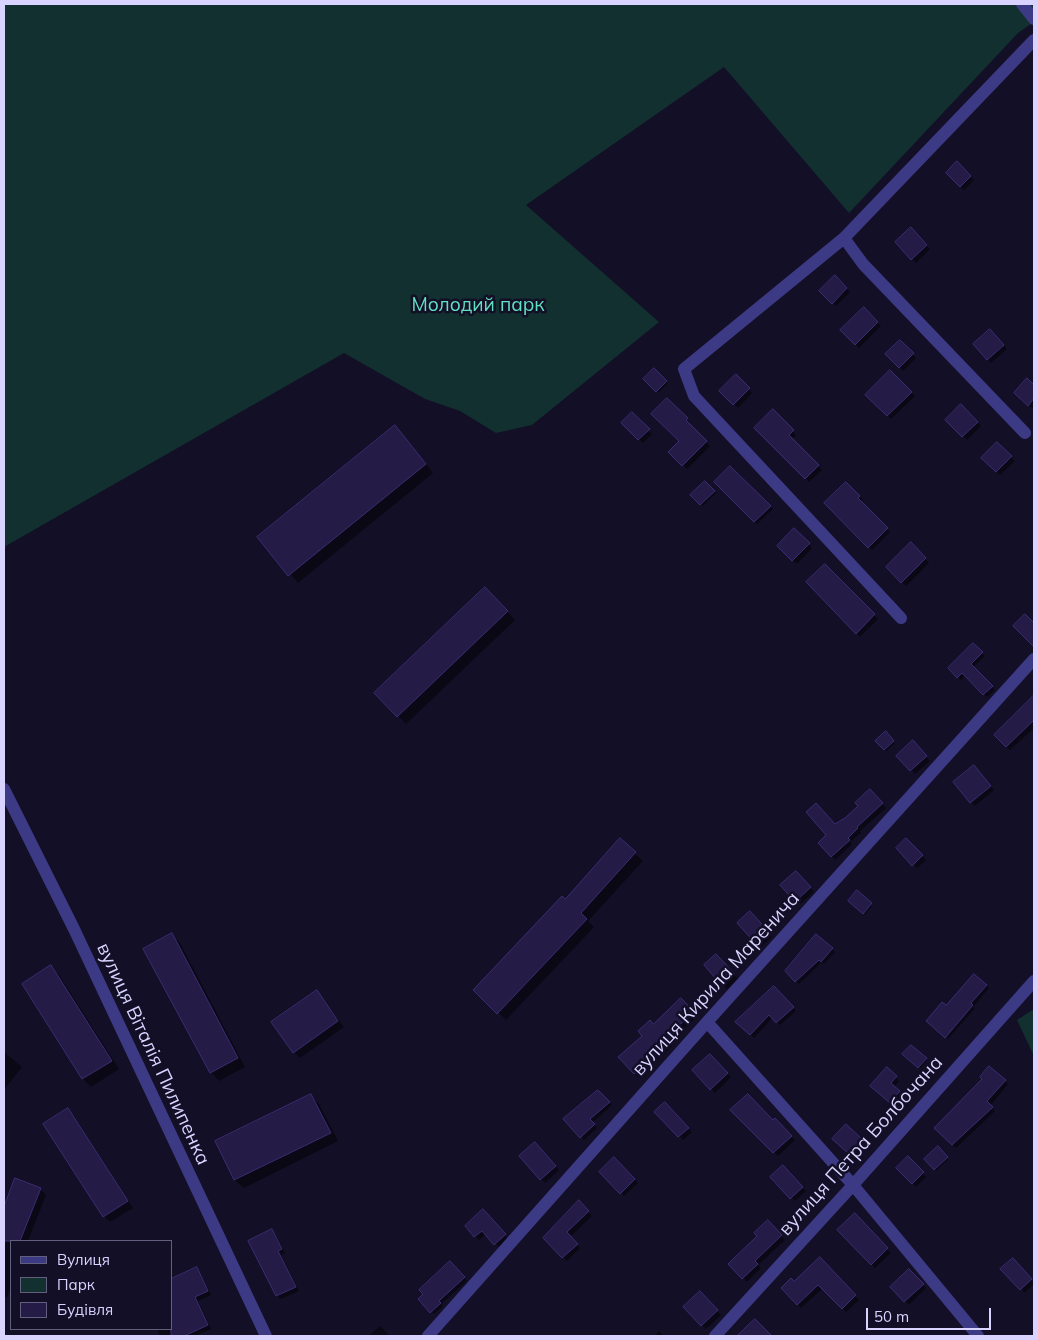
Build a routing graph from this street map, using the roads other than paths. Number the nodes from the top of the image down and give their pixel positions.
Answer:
1 (1022, 4) edge
2 (1034, 19) edge
3 (1034, 40) edge
4 (844, 238) junction
5 (1025, 433) dead end
6 (901, 618) dead end
7 (1034, 659) edge
8 (4, 789) edge
9 (8, 808) edge
10 (1034, 981) edge
11 (707, 1022) junction
12 (853, 1185) junction
13 (266, 1336) edge
14 (428, 1336) edge
15 (715, 1336) edge
16 (978, 1336) edge

1 - 2 street
3 - 4 street
4 - 5 street
4 - 6 street
7 - 11 street, вулиця Кирила Маренича
8 - 9 street, вулиця Віталія Пилипенка
9 - 13 street, вулиця Віталія Пилипенка
10 - 12 street, вулиця Петра Болбочана
11 - 12 street
11 - 14 street, вулиця Кирила Маренича
12 - 15 street, вулиця Петра Болбочана
12 - 16 street

